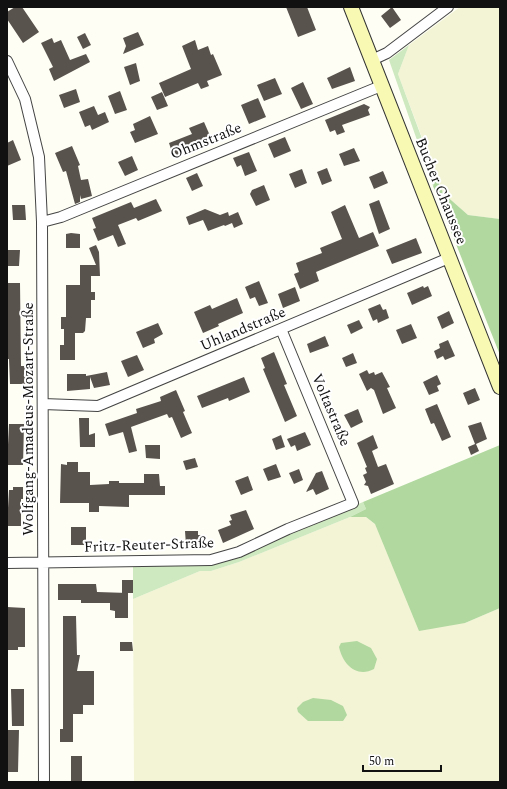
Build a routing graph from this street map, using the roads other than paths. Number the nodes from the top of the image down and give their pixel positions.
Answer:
1 (351, 7) edge
2 (448, 7) edge
3 (372, 60) junction
4 (7, 61) edge
5 (381, 86) junction
6 (42, 222) junction
7 (449, 258) junction
8 (281, 329) junction
9 (500, 387) edge
10 (43, 404) junction
11 (353, 503) joint
12 (7, 563) edge
13 (44, 563) junction
14 (44, 782) edge

1 - 3 main road, Bucher Chaussee
2 - 3 street
3 - 5 main road, Bucher Chaussee
4 - 6 street, Wolfgang-Amadeus-Mozart-Straße
5 - 6 street, Ohmstraße
5 - 7 main road, Bucher Chaussee
6 - 10 street, Wolfgang-Amadeus-Mozart-Straße
7 - 8 street, Uhlandstraße
7 - 9 main road, Bucher Chaussee
8 - 10 street, Uhlandstraße
8 - 11 street, Voltastraße
10 - 13 street, Wolfgang-Amadeus-Mozart-Straße
11 - 13 street, Fritz-Reuter-Straße
12 - 13 street, Fritz-Reuter-Straße
13 - 14 street, Wolfgang-Amadeus-Mozart-Straße

